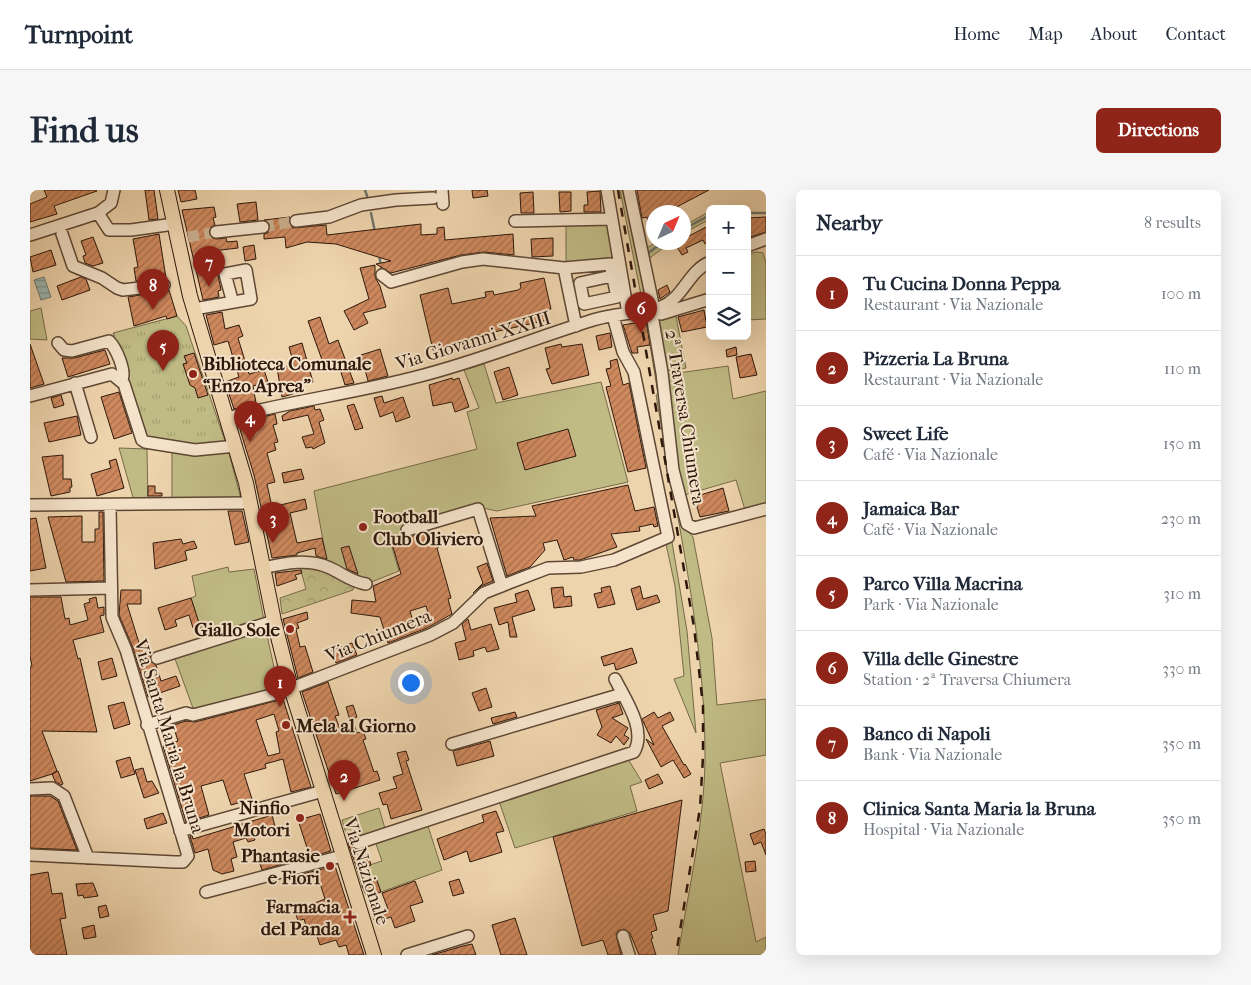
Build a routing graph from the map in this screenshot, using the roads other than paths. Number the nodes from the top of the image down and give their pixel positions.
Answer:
1 (114, 190) edge
2 (167, 190) edge
3 (442, 190) edge
4 (607, 190) edge
5 (629, 190) edge
6 (98, 213) junction
7 (612, 219) junction
8 (296, 220) tunnel mouth
9 (515, 221) dead end
10 (174, 224) junction
11 (263, 227) tunnel mouth
12 (216, 232) tunnel mouth
13 (62, 234) dead end
14 (30, 235) edge
15 (765, 244) edge
16 (751, 246) edge
17 (706, 264) edge
18 (564, 268) junction
19 (382, 275) dead end
20 (612, 276) dead end
21 (164, 285) dead end
22 (231, 296) dead end
23 (706, 300) edge
24 (194, 309) junction
25 (652, 312) junction
26 (628, 313) junction
27 (613, 316) junction
28 (576, 326) junction
29 (58, 343) dead end
30 (122, 380) junction
31 (74, 383) junction
32 (30, 396) edge
33 (227, 418) junction
34 (91, 436) dead end
35 (236, 446) junction
36 (250, 503) junction
37 (30, 506) edge
38 (110, 506) junction
39 (766, 509) edge
40 (407, 530) dead end
41 (263, 568) junction
42 (366, 584) dead end
43 (502, 586) junction
44 (112, 588) junction
45 (30, 590) edge
46 (274, 621) junction
47 (156, 658) dead end
48 (615, 679) dead end
49 (290, 688) junction
50 (622, 694) junction
51 (148, 725) junction
52 (452, 744) dead end
53 (30, 789) edge
54 (324, 794) junction
55 (180, 831) junction
56 (197, 832) dead end
57 (348, 849) junction
58 (30, 855) edge
59 (88, 858) junction
60 (206, 892) dead end
61 (468, 936) dead end
62 (623, 936) dead end
63 (374, 955) edge
64 (407, 955) edge
65 (629, 955) edge

1 - 6 street
2 - 10 main road, Via Nazionale
3 - 8 street
4 - 7 street
5 - 25 street, 2ª Traversa Chiumera
6 - 10 street
6 - 14 street
7 - 9 street
7 - 26 street
10 - 24 main road, Via Nazionale
11 - 12 street
13 - 21 street
15 - 16 street
17 - 25 street, Via Giovanni XXIII
18 - 19 street
18 - 20 street
18 - 28 street
22 - 24 street
23 - 25 street
24 - 33 main road, Via Nazionale
25 - 26 street, Via Giovanni XXIII
25 - 39 street, 2ª Traversa Chiumera
26 - 27 street, Via Giovanni XXIII
27 - 28 street, Via Giovanni XXIII
27 - 43 street, Via Chiumera
28 - 33 street, Via Giovanni XXIII
29 - 30 street
30 - 31 street
30 - 35 street
31 - 32 street
31 - 34 street
33 - 35 main road, Via Nazionale
35 - 36 main road, Via Nazionale
36 - 38 street
36 - 41 main road, Via Nazionale
37 - 38 street
38 - 44 street, Via Santa Maria la Bruna
40 - 43 street
41 - 42 street
41 - 46 main road, Via Nazionale
43 - 49 street, Via Chiumera
44 - 45 street
44 - 51 street, Via Santa Maria la Bruna
46 - 47 street
46 - 49 main road, Via Nazionale
48 - 50 street
49 - 51 street, Via Chiumera
49 - 54 main road, Via Nazionale
50 - 52 street
50 - 57 street
51 - 55 street, Via Santa Maria la Bruna
53 - 59 street
54 - 55 street
54 - 56 street
54 - 57 main road, Via Nazionale
55 - 59 street, Via Santa Maria la Bruna
57 - 60 street
57 - 63 main road, Via Nazionale
58 - 59 street, Via Santa Maria la Bruna
61 - 64 street
62 - 65 street

